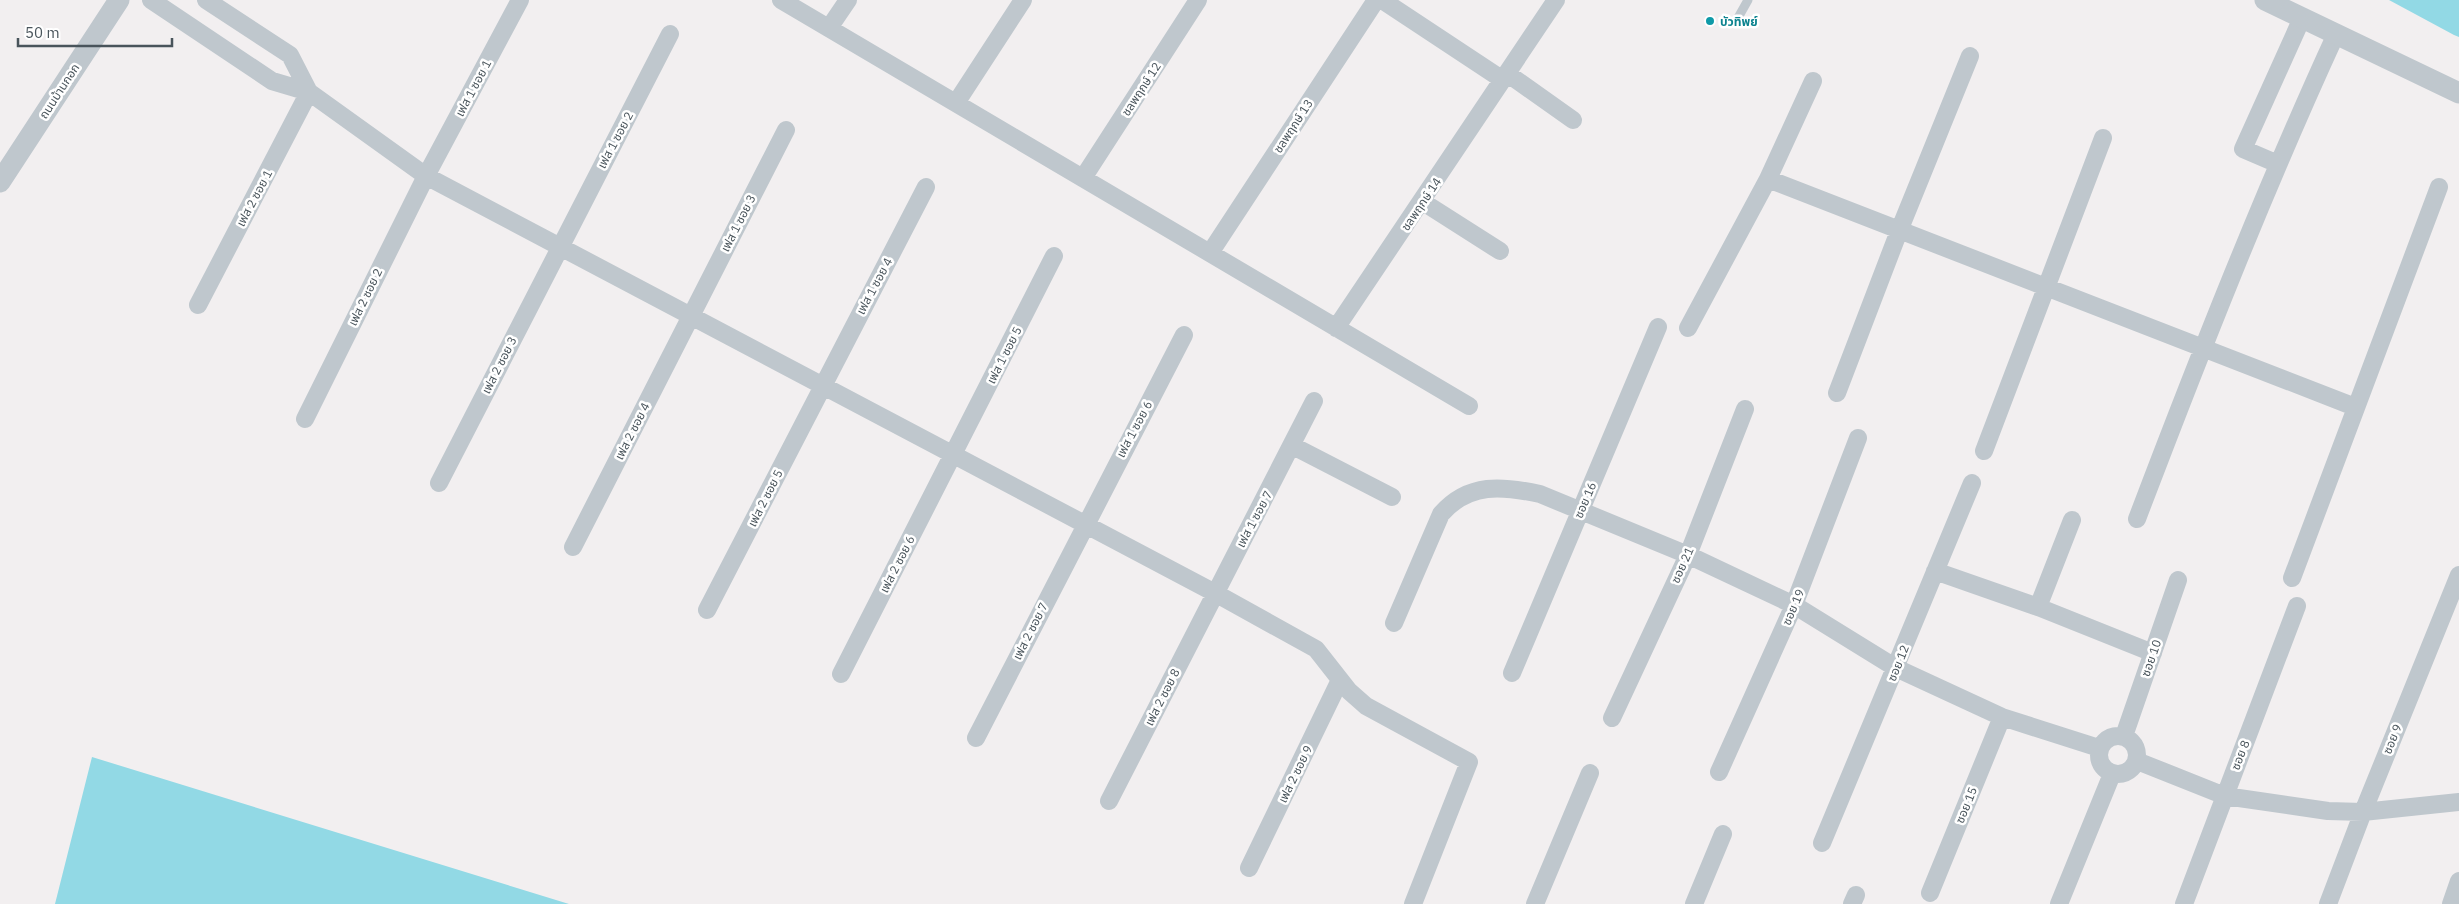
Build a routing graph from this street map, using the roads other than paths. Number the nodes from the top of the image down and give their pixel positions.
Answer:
1 (119, 0) edge
2 (151, 0) edge
3 (206, 0) edge
4 (520, 0) edge
5 (781, 0) edge
6 (848, 0) edge
7 (1024, 0) edge
8 (1198, 0) edge
9 (1376, 0) edge
10 (1382, 0) edge
11 (1556, 0) edge
12 (1748, 0) edge
13 (2265, 0) edge
14 (1739, 16) dead end
15 (2302, 18) junction
16 (829, 28) junction
17 (670, 34) dead end
18 (2336, 34) junction
19 (1970, 56) dead end
20 (1506, 77) junction
21 (1813, 81) dead end
22 (309, 92) junction
23 (2459, 94) edge
24 (956, 103) junction
25 (1574, 120) dead end
26 (786, 130) dead end
27 (2103, 138) dead end
28 (2278, 164) junction
29 (426, 176) junction
30 (1083, 178) junction
31 (1768, 179) junction
32 (0, 182) edge
33 (926, 187) dead end
34 (2439, 187) dead end
35 (1423, 202) junction
36 (1899, 230) junction
37 (559, 246) junction
38 (1500, 251) dead end
39 (1210, 253) junction
40 (1054, 256) dead end
41 (2047, 288) junction
42 (198, 305) dead end
43 (691, 316) junction
44 (1658, 327) dead end
45 (1336, 328) junction
46 (1688, 328) dead end
47 (1184, 335) dead end
48 (2202, 348) junction
49 (822, 385) junction
50 (1837, 394) dead end
51 (1314, 401) dead end
52 (1469, 406) dead end
53 (2355, 407) junction
54 (1745, 409) dead end
55 (305, 419) dead end
56 (1858, 438) dead end
57 (1293, 446) junction
58 (1984, 451) dead end
59 (954, 454) junction
60 (1972, 483) dead end
61 (439, 484) dead end
62 (1392, 497) dead end
63 (1581, 510) junction
64 (2137, 519) dead end
65 (2072, 520) dead end
66 (1085, 524) junction
67 (573, 547) dead end
68 (1688, 555) junction
69 (1935, 571) junction
70 (2459, 575) edge
71 (2292, 578) dead end
72 (2178, 580) dead end
73 (1215, 593) junction
74 (1794, 605) junction
75 (2297, 606) dead end
76 (2038, 607) junction
77 (707, 610) dead end
78 (1394, 623) dead end
79 (2153, 653) junction
80 (1896, 668) junction
81 (1512, 673) dead end
82 (841, 674) dead end
83 (1340, 680) junction
84 (2002, 717) junction
85 (1612, 718) dead end
86 (2124, 736) junction
87 (976, 738) dead end
88 (2099, 748) junction
89 (2137, 761) junction
90 (1719, 772) dead end
91 (1590, 773) dead end
92 (2112, 774) junction
93 (2224, 796) junction
94 (1110, 802) dead end
95 (2459, 802) edge
96 (2362, 812) junction
97 (1723, 834) dead end
98 (1822, 843) dead end
99 (1250, 868) dead end
100 (2459, 881) edge
101 (1930, 892) dead end
102 (1413, 904) edge
103 (1535, 904) edge
104 (1694, 904) edge
105 (2059, 904) edge
106 (2184, 904) edge
107 (2328, 904) edge
108 (2451, 904) edge

1 - 32 street, ถนนบ้านกอก
2 - 22 street
3 - 22 street
4 - 29 street, เฟส 1 ซอย 1
5 - 16 street
6 - 16 street
7 - 24 street
8 - 30 street, ชลพฤกษ์ 12
9 - 39 street, ชลพฤกษ์ 13
10 - 20 street
11 - 20 street, ชลพฤกษ์ 14
12 - 14 lane
13 - 15 street
15 - 18 street
15 - 28 street
16 - 24 street
17 - 37 street, เฟส 1 ซอย 2
18 - 23 street
18 - 28 street
19 - 36 street
20 - 25 street
20 - 35 street, ชลพฤกษ์ 14
21 - 31 street
22 - 29 street
22 - 42 street, เฟส 2 ซอย 1
24 - 30 street
26 - 43 street, เฟส 1 ซอย 3
27 - 41 street
28 - 48 street
29 - 37 street
29 - 55 street, เฟส 2 ซอย 2
30 - 39 street
31 - 36 street
31 - 46 street
33 - 49 street, เฟส 1 ซอย 4
34 - 53 street
35 - 38 street
35 - 45 street, ชลพฤกษ์ 14
36 - 41 street
36 - 50 street
37 - 43 street
37 - 61 street, เฟส 2 ซอย 3
39 - 45 street
40 - 59 street, เฟส 1 ซอย 5
41 - 48 street
41 - 58 street
43 - 49 street
43 - 67 street, เฟส 2 ซอย 4
44 - 63 street, ซอย 16
45 - 52 street
47 - 66 street, เฟส 1 ซอย 6
48 - 53 street
48 - 64 street
49 - 59 street
49 - 77 street, เฟส 2 ซอย 5
51 - 57 street, เฟส 1 ซอย 7
53 - 71 street
54 - 68 street, ซอย 21
56 - 74 street, ซอย 19
57 - 62 street
57 - 73 street, เฟส 1 ซอย 7
59 - 66 street
59 - 82 street, เฟส 2 ซอย 6
60 - 69 street, ซอย 12
63 - 68 street
63 - 78 street
63 - 81 street, ซอย 16
65 - 76 street
66 - 73 street
66 - 87 street, เฟส 2 ซอย 7
68 - 74 street
68 - 85 street, ซอย 21
69 - 76 street
69 - 80 street, ซอย 12
70 - 96 street, ซอย 9
72 - 79 street, ซอย 10
73 - 83 street
73 - 94 street, เฟส 2 ซอย 8
74 - 80 street
74 - 90 street, ซอย 19
75 - 93 street, ซอย 8
76 - 79 street
79 - 86 street, ซอย 10
80 - 84 street
80 - 98 street, ซอย 12
83 - 99 street, เฟส 2 ซอย 9
83 - 102 street
84 - 88 street
84 - 101 street, ซอย 15
86 - 88 street
86 - 89 street
88 - 92 street
89 - 92 street
89 - 93 street
91 - 103 street
92 - 105 street
93 - 96 street
93 - 106 street, ซอย 8
95 - 96 street
96 - 107 street, ซอย 9
97 - 104 street
100 - 108 street

